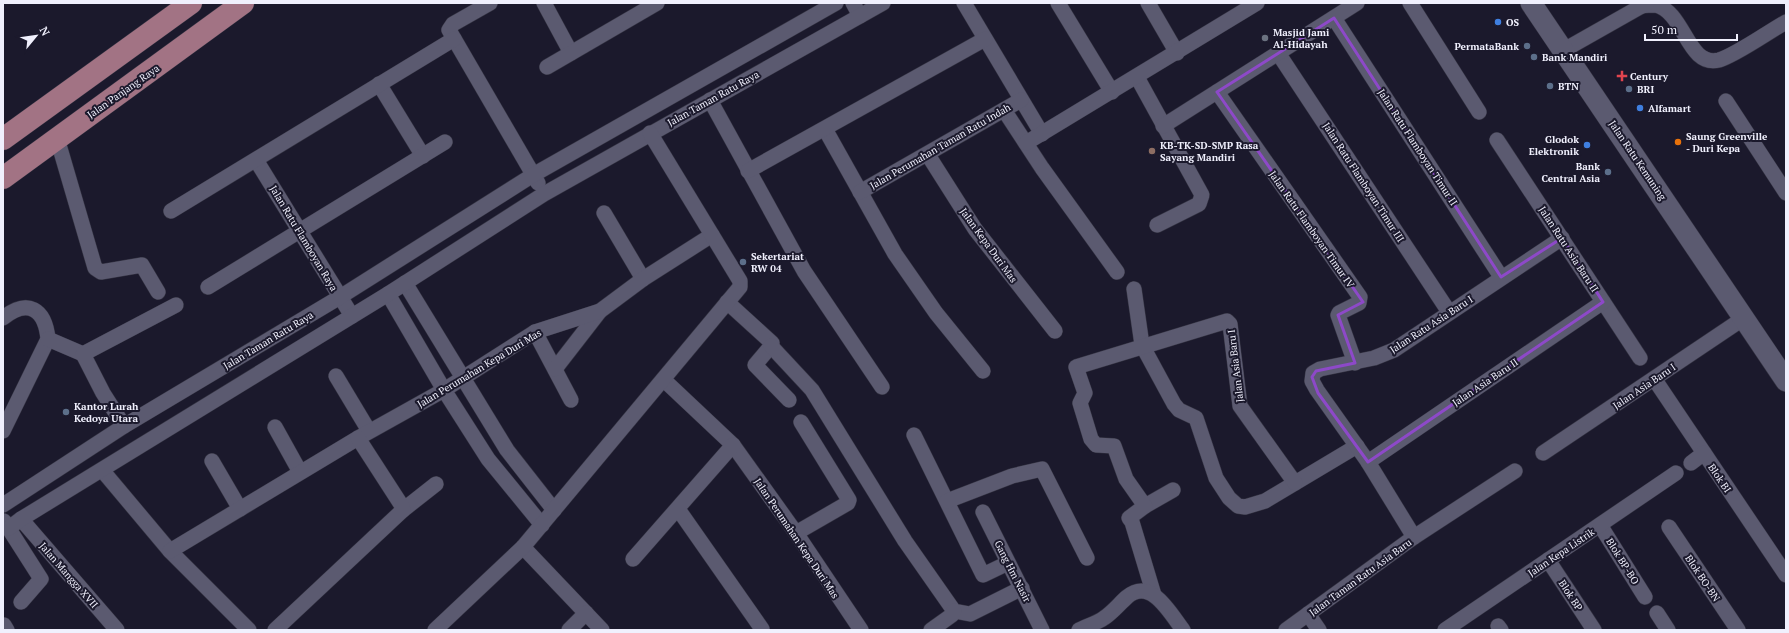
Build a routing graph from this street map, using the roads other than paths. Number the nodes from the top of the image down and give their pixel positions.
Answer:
1 (191, 3) edge
2 (243, 3) edge
3 (490, 3) edge
4 (544, 3) edge
5 (657, 3) edge
6 (836, 3) edge
7 (883, 3) edge
8 (964, 3) edge
9 (1058, 3) edge
10 (1148, 3) edge
11 (1257, 3) edge
12 (1357, 3) edge
13 (1410, 3) edge
14 (1531, 3) edge
15 (1638, 6) edge
16 (1235, 9) edge
17 (857, 11) edge
18 (1334, 18) junction
19 (1785, 26) edge
20 (454, 39) junction
21 (985, 39) junction
22 (1564, 50) junction
23 (571, 53) junction
24 (1177, 53) junction
25 (1278, 53) junction
26 (547, 67) dead end
27 (1137, 77) junction
28 (380, 84) junction
29 (1112, 92) junction
30 (1217, 92) junction
31 (710, 100) junction
32 (1021, 100) junction
33 (1726, 101) dead end
34 (1004, 110) junction
35 (1480, 112) dead end
36 (1163, 126) junction
37 (824, 129) junction
38 (650, 133) junction
39 (1042, 134) junction
40 (57, 138) junction
41 (3, 139) edge
42 (1497, 140) dead end
43 (445, 142) dead end
44 (1026, 143) junction
45 (928, 155) junction
46 (423, 156) junction
47 (256, 160) junction
48 (748, 172) junction
49 (3, 178) edge
50 (539, 185) junction
51 (860, 192) junction
52 (1786, 193) edge
53 (171, 211) dead end
54 (604, 213) dead end
55 (1157, 225) dead end
56 (299, 231) junction
57 (712, 235) junction
58 (1562, 238) junction
59 (1117, 272) dead end
60 (1501, 277) junction
61 (642, 279) junction
62 (405, 284) junction
63 (208, 287) dead end
64 (1134, 289) dead end
65 (158, 292) dead end
66 (388, 294) junction
67 (341, 299) junction
68 (727, 302) junction
69 (1603, 302) junction
70 (176, 305) dead end
71 (600, 311) junction
72 (1449, 312) junction
73 (351, 315) junction
74 (3, 318) edge
75 (1744, 318) junction
76 (1055, 331) dead end
77 (535, 332) junction
78 (48, 339) junction
79 (771, 346) junction
80 (1142, 346) junction
81 (83, 354) junction
82 (1640, 358) dead end
83 (1355, 363) junction
84 (554, 369) junction
85 (983, 371) dead end
86 (336, 376) dead end
87 (462, 378) junction
88 (664, 380) junction
89 (1655, 380) junction
90 (1786, 381) edge
91 (882, 387) dead end
92 (444, 390) junction
93 (571, 400) dead end
94 (789, 400) dead end
95 (801, 422) dead end
96 (124, 426) junction
97 (275, 427) dead end
98 (3, 431) edge
99 (364, 435) junction
100 (914, 435) dead end
101 (733, 445) junction
102 (1357, 446) junction
103 (1543, 453) dead end
104 (1704, 453) junction
105 (212, 460) dead end
106 (1368, 462) junction
107 (1691, 463) dead end
108 (102, 470) junction
109 (1515, 471) dead end
110 (300, 472) junction
111 (1676, 473) dead end
112 (1295, 483) junction
113 (436, 484) dead end
114 (1173, 490) dead end
115 (946, 501) junction
116 (3, 505) edge
117 (1145, 506) junction
118 (240, 509) junction
119 (678, 509) junction
120 (403, 510) junction
121 (554, 510) junction
122 (983, 512) dead end
123 (21, 519) junction
124 (6, 524) edge
125 (542, 525) junction
126 (1600, 525) junction
127 (1669, 527) dead end
128 (796, 533) junction
129 (1414, 537) junction
130 (523, 547) junction
131 (170, 551) junction
132 (633, 558) dead end
133 (1087, 558) dead end
134 (1548, 560) junction
135 (1008, 563) junction
136 (1786, 575) edge
137 (1022, 588) junction
138 (1154, 596) junction
139 (1645, 597) dead end
140 (21, 602) dead end
141 (954, 611) junction
142 (586, 613) junction
143 (1657, 613) dead end
144 (1308, 614) junction
145 (1095, 627) edge
146 (762, 629) dead end
147 (117, 630) edge
148 (249, 630) edge
149 (275, 630) edge
150 (435, 630) edge
151 (569, 630) edge
152 (602, 630) edge
153 (861, 630) edge
154 (931, 630) edge
155 (1042, 630) edge
156 (1079, 630) edge
157 (1183, 630) edge
158 (1286, 630) edge
159 (1319, 630) edge
160 (1445, 630) edge
161 (1594, 630) edge
162 (1668, 630) edge
163 (1738, 630) edge

1 - 41 main road
2 - 40 main road, Jalan Panjang Raya
3 - 20 street
4 - 23 street
5 - 23 street
6 - 50 street, Jalan Taman Ratu Raya
7 - 17 street, Jalan Taman Ratu Raya
8 - 21 street
9 - 29 street
10 - 24 street
11 - 16 street
12 - 18 street
13 - 35 street
14 - 22 street, Jalan Ratu Kemuning
15 - 19 street
15 - 22 street
16 - 24 street
17 - 31 street, Jalan Taman Ratu Raya
18 - 25 street
18 - 60 street, Jalan Ratu Flamboyan Timur II
20 - 28 street
20 - 50 street
21 - 32 street
21 - 37 street
22 - 75 street, Jalan Ratu Kemuning
23 - 26 street
24 - 27 street
25 - 30 street
25 - 72 street, Jalan Ratu Flamboyan Timur III
27 - 29 street
27 - 36 street
28 - 46 street
28 - 47 street
29 - 39 street
30 - 36 street
30 - 83 street, Jalan Ratu Flamboyan Timur IV
31 - 38 street, Jalan Taman Ratu Raya
31 - 48 street
32 - 34 street, Jalan Perumahan Taman Ratu Indah
32 - 39 street
33 - 52 street
34 - 44 street
34 - 45 street, Jalan Perumahan Taman Ratu Indah
36 - 55 street
37 - 48 street
37 - 51 street, Jalan Perumahan Taman Ratu Indah
38 - 50 street, Jalan Taman Ratu Raya
38 - 57 street
39 - 44 street
40 - 49 main road, Jalan Panjang Raya
40 - 65 street
42 - 58 street, Jalan Ratu Asia Baru II
43 - 46 street
44 - 59 street
45 - 51 street, Jalan Perumahan Taman Ratu Indah
45 - 76 street, Jalan Kepa Duri Mas
46 - 56 street
47 - 53 street
47 - 56 street, Jalan Ratu Flamboyan Raya
48 - 91 street
50 - 62 street, Jalan Taman Ratu Raya
50 - 67 street, Jalan Taman Ratu Raya
51 - 85 street, Jalan Perumahan Taman Ratu Indah
54 - 61 street
56 - 63 street
56 - 67 street, Jalan Ratu Flamboyan Raya
57 - 61 street, Jalan Perumahan Kepa Duri Mas
57 - 68 street
58 - 60 street, Jalan Ratu Asia Baru I
58 - 69 street, Jalan Ratu Asia Baru II
60 - 72 street, Jalan Ratu Asia Baru I
61 - 71 street, Jalan Perumahan Kepa Duri Mas
62 - 66 street, Jalan Taman Ratu Raya
62 - 87 street
64 - 80 street
66 - 73 street, Jalan Taman Ratu Raya
66 - 92 street
67 - 73 street, Jalan Ratu Flamboyan Raya
67 - 96 street, Jalan Taman Ratu Raya
68 - 79 street
68 - 88 street
69 - 82 street, Jalan Ratu Asia Baru II
69 - 106 street, Jalan Asia Baru II
70 - 81 street
71 - 77 street, Jalan Perumahan Kepa Duri Mas
71 - 84 street
72 - 83 street, Jalan Ratu Asia Baru I
73 - 108 street, Jalan Taman Ratu Raya
74 - 78 street
75 - 89 street, Jalan Asia Baru I
75 - 90 street, Jalan Ratu Kemuning
77 - 84 street
77 - 87 street, Jalan Perumahan Kepa Duri Mas
78 - 81 street
78 - 98 street
79 - 94 street
79 - 141 street
80 - 112 street
80 - 112 street, Jalan Asia Baru I
80 - 117 street, Jalan Asia Baru I
81 - 96 street
83 - 102 street, Jalan Ratu Asia Baru I
84 - 93 street
86 - 99 street
87 - 92 street, Jalan Perumahan Kepa Duri Mas
87 - 121 street
88 - 101 street, Jalan Perumahan Kepa Duri Mas
88 - 121 street
89 - 103 street, Jalan Asia Baru I
89 - 104 street, Blok BI
92 - 99 street, Jalan Perumahan Kepa Duri Mas
92 - 125 street
95 - 128 street
96 - 116 street, Jalan Taman Ratu Raya
97 - 110 street
99 - 110 street, Jalan Perumahan Kepa Duri Mas
99 - 120 street
100 - 115 street
101 - 119 street
101 - 128 street, Jalan Perumahan Kepa Duri Mas
102 - 106 street, Jalan Ratu Asia Baru I
102 - 112 street
104 - 107 street
104 - 136 street, Blok BI
105 - 118 street
106 - 129 street, Jalan Ratu Asia Baru I
108 - 123 street, Jalan Taman Ratu Raya
108 - 131 street
109 - 129 street
110 - 118 street, Jalan Perumahan Kepa Duri Mas
111 - 126 street, Jalan Kepa Listrik
113 - 120 street
114 - 117 street
115 - 133 street
115 - 135 street
117 - 138 street
118 - 131 street, Jalan Perumahan Kepa Duri Mas
119 - 132 street
119 - 146 street
120 - 149 street
121 - 125 street
122 - 135 street, Gang Hm Nasir
123 - 124 street, Jalan Taman Ratu Raya
123 - 147 street, Jalan Mangga XVII
124 - 140 street
125 - 130 street
126 - 134 street, Jalan Kepa Listrik
126 - 139 street, Blok BP-BO
127 - 163 street, Blok BO-BN
128 - 153 street, Jalan Perumahan Kepa Duri Mas
129 - 144 street, Jalan Taman Ratu Asia Baru
130 - 142 street
130 - 150 street
131 - 148 street
134 - 160 street, Jalan Kepa Listrik
134 - 161 street, Blok BP
135 - 137 street, Gang Hm Nasir
137 - 141 street
137 - 155 street, Gang Hm Nasir
138 - 145 street
138 - 157 street
141 - 154 street
142 - 151 street
142 - 152 street
143 - 162 street
144 - 158 street, Jalan Taman Ratu Asia Baru
144 - 159 street
145 - 156 street

